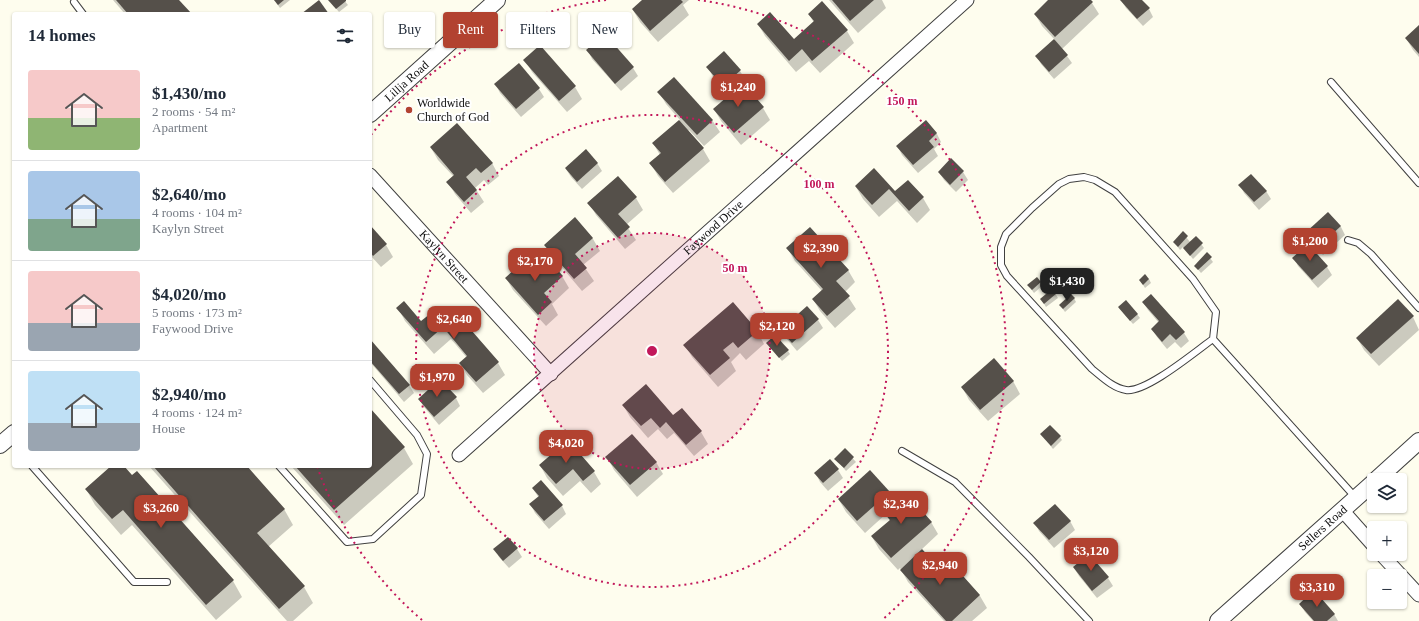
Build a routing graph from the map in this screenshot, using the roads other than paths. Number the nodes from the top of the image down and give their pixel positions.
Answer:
1 (497, 0) edge
2 (967, 0) edge
3 (74, 2) dead end
4 (82, 12) edge
5 (1331, 82) dead end
6 (372, 112) edge
7 (372, 177) edge
8 (1419, 183) edge
9 (1348, 240) dead end
10 (1419, 308) edge
11 (1213, 339) junction
12 (551, 374) junction
13 (372, 382) edge
14 (1419, 441) edge
15 (902, 451) dead end
16 (459, 455) dead end
17 (34, 468) edge
18 (281, 468) edge
19 (1384, 473) edge
20 (1367, 488) edge
21 (1356, 498) junction
22 (1342, 510) junction
23 (1367, 538) edge
24 (1387, 561) edge
25 (167, 582) dead end
26 (1419, 596) edge
27 (1089, 621) edge
28 (1218, 621) edge

1 - 6 street, Lillja Road
2 - 12 street, Faywood Drive
3 - 4 lane
5 - 8 lane
7 - 12 street, Kaylyn Street
9 - 10 lane
11 - 11 lane
11 - 21 lane
12 - 16 street, Faywood Drive
13 - 18 lane
14 - 19 street, Sellers Road
15 - 27 lane
17 - 25 lane
20 - 21 street, Sellers Road
21 - 22 street, Sellers Road
22 - 23 street
22 - 28 street, Sellers Road
24 - 26 street

